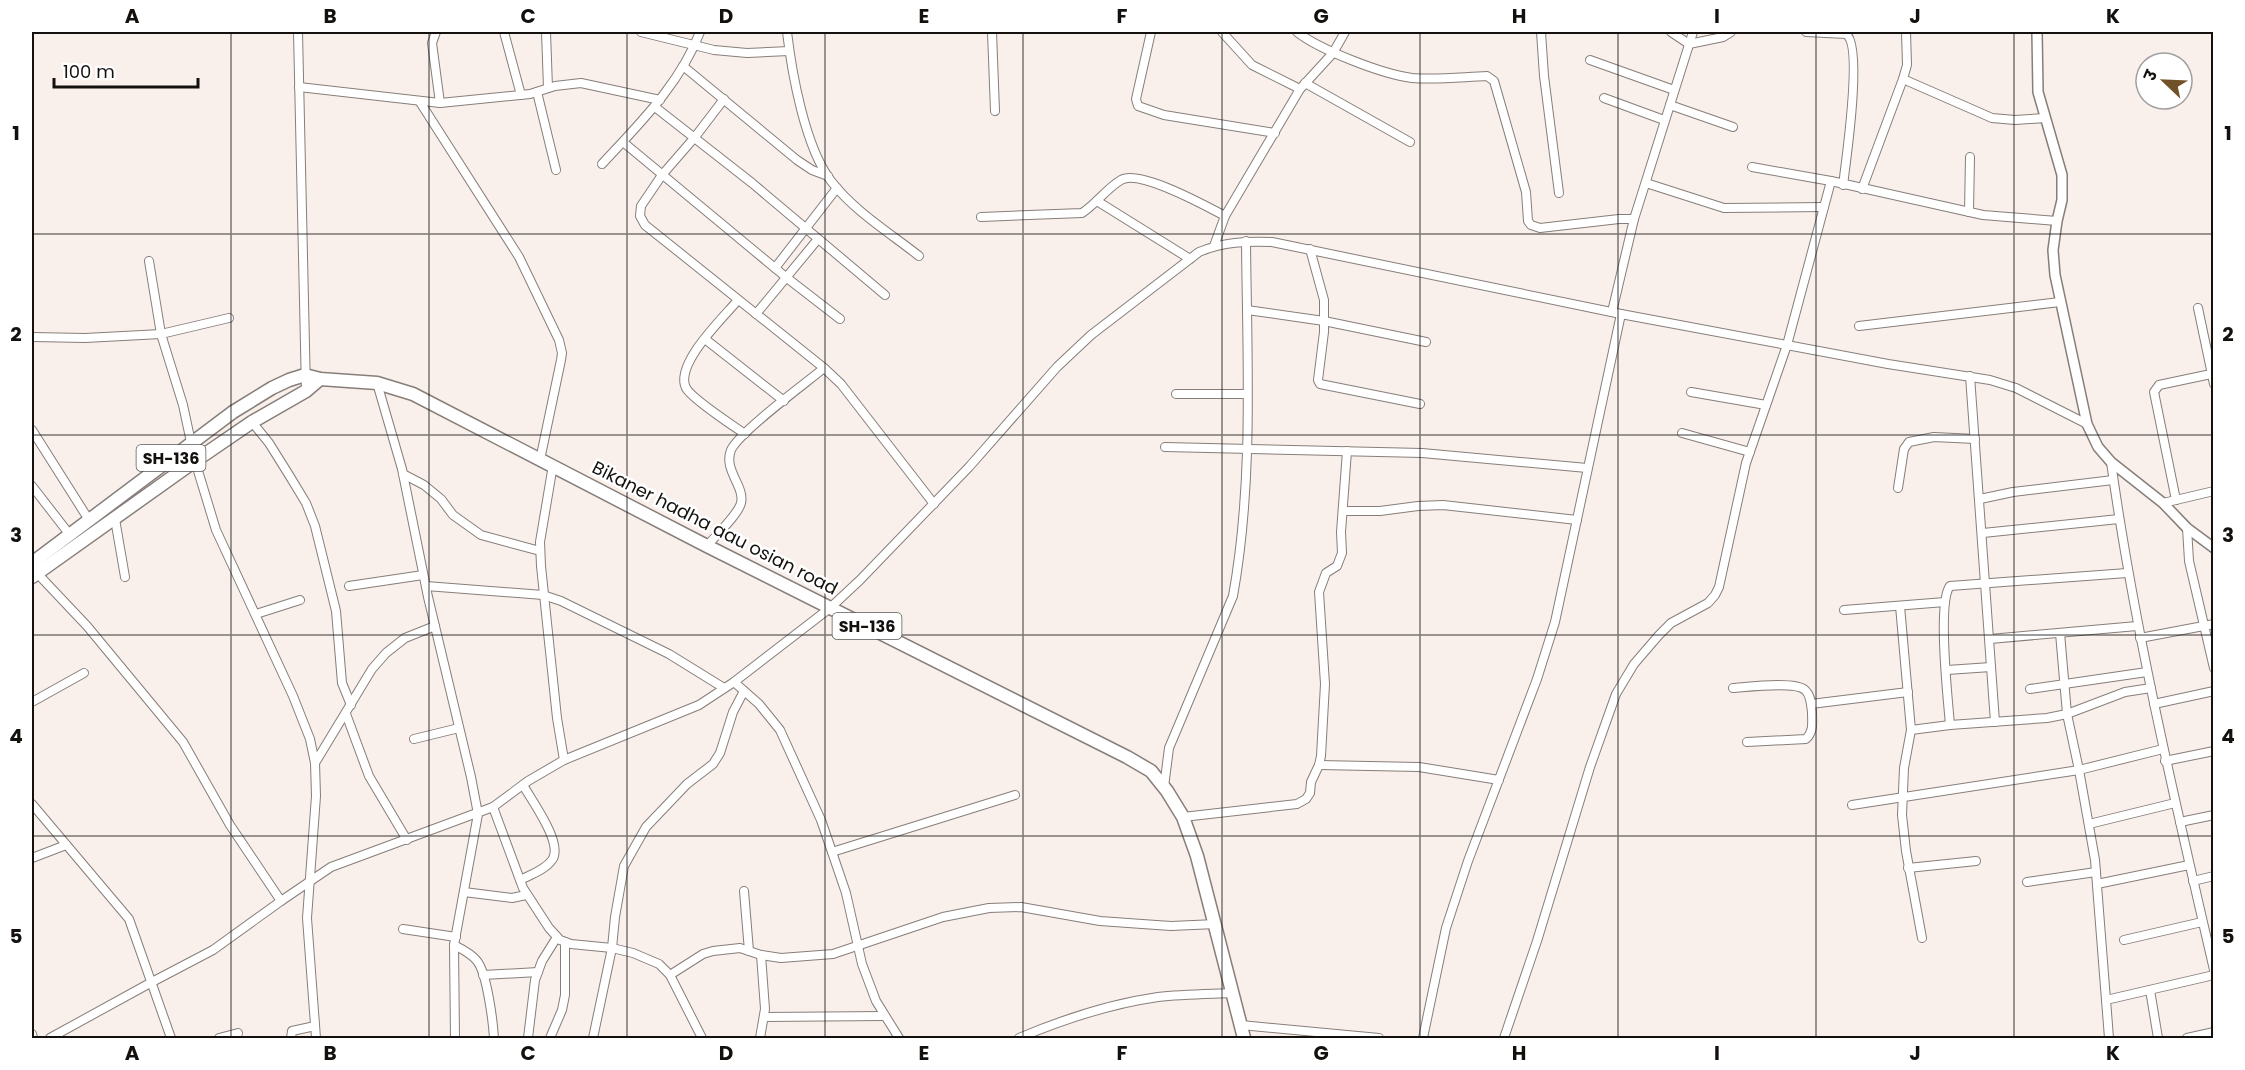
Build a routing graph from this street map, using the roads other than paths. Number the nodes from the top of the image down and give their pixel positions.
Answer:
1 (298, 32) edge
2 (436, 32) edge
3 (504, 32) edge
4 (546, 32) edge
5 (641, 32) edge
6 (700, 32) edge
7 (787, 32) edge
8 (992, 32) edge
9 (1151, 32) edge
10 (1222, 32) edge
11 (1297, 32) edge
12 (1345, 32) edge
13 (1541, 32) edge
14 (1671, 32) edge
15 (1693, 32) edge
16 (1731, 32) edge
17 (1806, 32) edge
18 (1906, 32) edge
19 (2037, 32) edge
20 (1689, 44) junction
21 (695, 46) junction
22 (789, 51) junction
23 (1333, 53) junction
24 (1590, 60) dead end
25 (683, 66) junction
26 (1903, 80) junction
27 (1302, 86) junction
28 (299, 87) junction
29 (548, 88) junction
30 (1674, 90) junction
31 (537, 92) junction
32 (521, 95) junction
33 (1604, 98) dead end
34 (724, 99) junction
35 (660, 100) junction
36 (420, 102) junction
37 (440, 103) junction
38 (1670, 105) junction
39 (655, 107) junction
40 (995, 111) dead end
41 (2045, 118) junction
42 (1664, 120) junction
43 (1733, 127) dead end
44 (1275, 133) junction
45 (695, 138) junction
46 (623, 142) junction
47 (1410, 142) dead end
48 (1970, 158) dead end
49 (602, 164) dead end
50 (1752, 167) dead end
51 (556, 170) dead end
52 (662, 175) junction
53 (828, 176) junction
54 (1831, 181) junction
55 (1646, 183) junction
56 (1843, 184) junction
57 (837, 188) junction
58 (1862, 189) junction
59 (1559, 193) dead end
60 (1097, 201) junction
61 (1824, 207) junction
62 (1969, 212) junction
63 (1225, 216) junction
64 (981, 217) dead end
65 (1634, 219) junction
66 (2056, 221) junction
67 (805, 229) junction
68 (818, 239) junction
69 (1246, 241) junction
70 (1214, 246) junction
71 (1310, 249) junction
72 (919, 256) dead end
73 (1190, 259) junction
74 (149, 261) dead end
75 (775, 268) junction
76 (787, 278) junction
77 (885, 295) dead end
78 (738, 300) junction
79 (2060, 302) junction
80 (2198, 308) dead end
81 (1246, 310) junction
82 (1612, 312) junction
83 (756, 314) junction
84 (1621, 314) junction
85 (229, 318) dead end
86 (840, 319) dead end
87 (1324, 321) junction
88 (1859, 326) dead end
89 (161, 334) junction
90 (32, 338) edge
91 (705, 339) junction
92 (1426, 342) dead end
93 (1787, 345) junction
94 (824, 368) junction
95 (2211, 374) junction
96 (305, 375) junction
97 (1970, 376) junction
98 (320, 379) junction
99 (376, 383) junction
100 (2214, 384) edge
101 (306, 391) junction
102 (1691, 392) dead end
103 (1176, 394) dead end
104 (1247, 394) junction
105 (784, 401) junction
106 (1420, 404) dead end
107 (1766, 405) junction
108 (252, 422) junction
109 (2087, 424) junction
110 (32, 430) edge
111 (1682, 433) dead end
112 (745, 434) junction
113 (1975, 440) junction
114 (190, 443) junction
115 (1165, 447) dead end
116 (1247, 449) junction
117 (1347, 451) junction
118 (1750, 452) junction
119 (540, 460) junction
120 (195, 461) junction
121 (2111, 462) junction
122 (553, 465) junction
123 (1587, 468) junction
124 (403, 474) junction
125 (2113, 480) junction
126 (32, 486) edge
127 (1898, 489) dead end
128 (2214, 491) edge
129 (1980, 499) junction
130 (2176, 500) junction
131 (2163, 503) junction
132 (934, 504) junction
133 (1343, 511) junction
134 (114, 519) junction
135 (2119, 519) junction
136 (89, 520) junction
137 (1577, 520) junction
138 (2187, 528) junction
139 (1983, 533) junction
140 (70, 535) junction
141 (707, 546) junction
142 (2214, 548) edge
143 (540, 551) junction
144 (33, 570) edge
145 (2127, 573) junction
146 (423, 575) junction
147 (124, 577) dead end
148 (1986, 583) junction
149 (349, 586) dead end
150 (426, 586) junction
151 (543, 595) junction
152 (300, 600) dead end
153 (1945, 602) junction
154 (1900, 606) junction
155 (830, 608) junction
156 (1844, 610) dead end
157 (256, 614) junction
158 (2214, 624) edge
159 (435, 626) junction
160 (2137, 626) junction
161 (2203, 626) junction
162 (2060, 633) junction
163 (2140, 638) junction
164 (1990, 639) junction
165 (1991, 666) junction
166 (2214, 668) edge
167 (1947, 670) junction
168 (2147, 672) junction
169 (84, 673) dead end
170 (734, 682) junction
171 (2064, 685) junction
172 (724, 688) junction
173 (1733, 688) dead end
174 (2151, 688) junction
175 (2030, 689) dead end
176 (2214, 690) edge
177 (744, 691) junction
178 (1908, 692) junction
179 (32, 702) edge
180 (1811, 704) junction
181 (2154, 704) junction
182 (351, 705) junction
183 (346, 714) junction
184 (2067, 714) junction
185 (1995, 722) junction
186 (1950, 725) junction
187 (459, 728) junction
188 (1911, 730) junction
189 (414, 739) dead end
190 (1747, 742) dead end
191 (2163, 749) junction
192 (2214, 751) edge
193 (564, 760) junction
194 (2165, 761) junction
195 (315, 763) junction
196 (1319, 765) junction
197 (2079, 770) junction
198 (1499, 780) junction
199 (523, 785) junction
200 (1164, 787) junction
201 (1015, 795) dead end
202 (1902, 798) junction
203 (2175, 803) junction
204 (32, 804) edge
205 (1852, 805) dead end
206 (493, 807) junction
207 (478, 814) junction
208 (2214, 814) edge
209 (1183, 817) junction
210 (2180, 822) junction
211 (2089, 824) junction
212 (407, 840) junction
213 (66, 845) junction
214 (832, 852) junction
215 (32, 858) edge
216 (1976, 861) dead end
217 (2189, 865) junction
218 (1908, 868) junction
219 (2096, 872) junction
220 (2214, 876) edge
221 (311, 880) junction
222 (520, 880) junction
223 (2193, 881) junction
224 (2027, 882) dead end
225 (2097, 884) junction
226 (744, 891) dead end
227 (464, 892) junction
228 (526, 895) junction
229 (281, 900) junction
230 (2202, 922) junction
231 (1216, 924) junction
232 (402, 929) dead end
233 (1922, 938) dead end
234 (561, 940) junction
235 (2124, 940) dead end
236 (455, 941) junction
237 (2210, 941) edge
238 (858, 944) junction
239 (612, 948) junction
240 (749, 951) junction
241 (761, 955) junction
242 (2214, 970) edge
243 (538, 972) junction
244 (483, 975) junction
245 (670, 975) junction
246 (2214, 975) edge
247 (152, 981) junction
248 (2150, 990) junction
249 (1233, 993) junction
250 (2106, 1000) junction
251 (884, 1016) junction
252 (764, 1017) junction
253 (1240, 1025) junction
254 (315, 1026) junction
255 (2214, 1032) edge
256 (238, 1033) dead end
257 (32, 1034) edge
258 (33, 1038) edge
259 (50, 1038) edge
260 (171, 1038) edge
261 (219, 1038) edge
262 (291, 1038) edge
263 (316, 1038) edge
264 (455, 1038) edge
265 (494, 1038) edge
266 (528, 1038) edge
267 (550, 1038) edge
268 (593, 1038) edge
269 (702, 1038) edge
270 (760, 1038) edge
271 (899, 1038) edge
272 (1019, 1038) edge
273 (1244, 1038) edge
274 (1378, 1038) edge
275 (1423, 1038) edge
276 (1504, 1038) edge
277 (2109, 1038) edge
278 (2158, 1038) edge
279 (2187, 1038) edge

1 - 28 street
2 - 37 street
3 - 32 street
4 - 29 street
5 - 21 street
6 - 21 street
7 - 22 street
8 - 40 street
9 - 44 street
10 - 27 street
11 - 23 street
12 - 23 street
13 - 59 street
14 - 20 street
15 - 20 street
16 - 20 street
17 - 56 street
18 - 26 street
19 - 41 street
20 - 30 street
21 - 22 street
21 - 25 street
22 - 53 street
23 - 27 street
23 - 65 street
24 - 30 street
25 - 34 street
25 - 35 street
26 - 41 street
26 - 58 street
27 - 44 street
27 - 47 street
28 - 36 street
28 - 96 street
29 - 31 street
29 - 35 street
30 - 38 street
31 - 32 street
31 - 51 street
32 - 37 street
33 - 42 street
34 - 45 street
34 - 53 street
35 - 39 street
36 - 37 street
36 - 119 street
38 - 42 street
38 - 43 street
39 - 45 street
39 - 46 street
41 - 66 street
42 - 55 street
44 - 63 street
45 - 52 street
45 - 67 street
46 - 49 street
46 - 52 street
48 - 62 street
50 - 54 street
52 - 75 street
52 - 78 street
53 - 57 street
54 - 56 street
54 - 61 street
55 - 61 street
55 - 65 street
56 - 58 street
57 - 67 street
57 - 72 street
58 - 62 street
60 - 63 street
60 - 64 street
60 - 73 street
61 - 93 street
62 - 66 street
63 - 70 street
65 - 82 street
66 - 79 street
67 - 68 street
67 - 75 street
68 - 76 street
68 - 77 street
69 - 70 street
69 - 71 street
69 - 81 street
70 - 73 street
71 - 82 street
71 - 87 street
73 - 132 street
74 - 89 street
75 - 76 street
76 - 83 street
76 - 86 street
78 - 83 street
78 - 91 street
79 - 88 street
79 - 109 street
80 - 95 street
81 - 87 street
81 - 104 street
82 - 84 street
83 - 94 street
84 - 93 street
84 - 123 street
85 - 89 street
87 - 92 street
87 - 106 street
89 - 90 street
89 - 114 street
91 - 105 street
91 - 112 street
93 - 97 street
93 - 107 street
94 - 105 street
94 - 132 street
95 - 100 street
95 - 130 street
96 - 98 main road, Bikaner hadha aau osian road / SH-136
96 - 101 street
96 - 114 main road, SH-136
97 - 109 street
97 - 113 street
98 - 99 main road, Bikaner hadha aau osian road / SH-136
98 - 101 main road, SH-136
99 - 119 main road, Bikaner hadha aau osian road / SH-136
99 - 124 street
101 - 108 main road, SH-136
102 - 107 street
103 - 104 street
104 - 116 street
105 - 112 street
107 - 118 street
108 - 120 main road, SH-136
108 - 182 street
109 - 121 street
110 - 136 street
111 - 118 street
112 - 141 street
113 - 127 street
113 - 129 street
114 - 120 street
114 - 136 main road, SH-136
115 - 116 street
116 - 117 street
116 - 200 street
117 - 123 street
117 - 133 street
118 - 276 street
119 - 122 main road, Bikaner hadha aau osian road / SH-136
120 - 134 main road, SH-136
120 - 157 street
121 - 125 street
121 - 131 street
122 - 141 main road, Bikaner hadha aau osian road / SH-136
122 - 143 street
123 - 137 street
124 - 143 street
124 - 146 street
125 - 129 street
125 - 135 street
126 - 140 street
128 - 130 street
129 - 139 street
130 - 131 street
131 - 138 street
132 - 155 street
133 - 137 street
133 - 196 street
134 - 144 main road, SH-136
134 - 147 street
135 - 139 street
135 - 145 street
136 - 140 main road, SH-136
137 - 198 street
138 - 142 street
138 - 161 street
139 - 148 street
140 - 144 main road, SH-136
141 - 155 main road, Bikaner hadha aau osian road / SH-136
143 - 151 street
144 - 229 street
145 - 148 street
145 - 160 street
146 - 149 street
146 - 150 street
148 - 153 street
148 - 164 street
150 - 151 street
150 - 159 street
151 - 172 street
151 - 193 street
152 - 157 street
153 - 154 street
153 - 167 street
154 - 156 street
154 - 178 street
155 - 170 street
155 - 200 main road, Bikaner hadha aau osian road / SH-136
157 - 195 street
158 - 161 street
159 - 182 street
159 - 187 street
160 - 162 street
160 - 163 street
161 - 163 street
161 - 166 street
162 - 164 street
162 - 171 street
163 - 168 street
164 - 165 street
165 - 167 street
165 - 185 street
167 - 186 street
168 - 171 street
168 - 174 street
169 - 179 street
170 - 172 street
170 - 177 street
171 - 175 street
171 - 184 street
172 - 193 street
173 - 180 street
174 - 181 street
174 - 184 street
176 - 181 street
177 - 214 street
177 - 239 street
178 - 180 street
178 - 188 street
180 - 190 street
181 - 191 street
182 - 183 street
183 - 195 street
183 - 212 street
184 - 185 street
184 - 197 street
185 - 186 street
186 - 188 street
187 - 189 street
187 - 207 street
188 - 202 street
191 - 194 street
191 - 197 street
192 - 194 street
193 - 199 street
194 - 203 street
195 - 221 street
196 - 198 street
196 - 209 street
197 - 202 street
197 - 211 street
198 - 275 street
199 - 206 street
199 - 222 street
200 - 209 main road, Bikaner hadha aau osian road / SH-136
201 - 214 street
202 - 205 street
202 - 218 street
203 - 210 street
203 - 211 street
204 - 213 street
206 - 207 street
206 - 222 street
207 - 212 street
207 - 227 street
208 - 210 street
209 - 231 main road, Bikaner hadha aau osian road / SH-136
210 - 217 street
211 - 219 street
212 - 221 street
213 - 215 street
213 - 247 street
214 - 238 street
216 - 218 street
217 - 223 street
217 - 225 street
218 - 233 street
219 - 224 street
219 - 225 street
220 - 223 street
221 - 229 street
221 - 254 street
222 - 228 street
223 - 230 street
225 - 250 street
226 - 240 street
227 - 228 street
227 - 236 street
228 - 234 street
229 - 247 street
230 - 235 street
230 - 237 street
231 - 238 street
231 - 249 main road, Bikaner hadha aau osian road / SH-136
232 - 236 street
234 - 239 street
234 - 243 street
234 - 267 street
236 - 244 street
236 - 264 street
237 - 242 street
238 - 241 street
238 - 251 street
239 - 245 street
239 - 268 street
240 - 241 street
240 - 245 street
241 - 252 street
243 - 244 street
243 - 266 street
244 - 265 street
245 - 269 street
246 - 248 street
247 - 259 street
247 - 260 street
248 - 250 street
248 - 278 street
249 - 253 main road, Bikaner hadha aau osian road / SH-136
249 - 272 street
250 - 277 street
251 - 252 street
251 - 271 street
252 - 270 street
253 - 273 main road, Bikaner hadha aau osian road / SH-136
253 - 274 street
254 - 262 street
254 - 263 street
255 - 279 street
256 - 261 street
257 - 258 street

